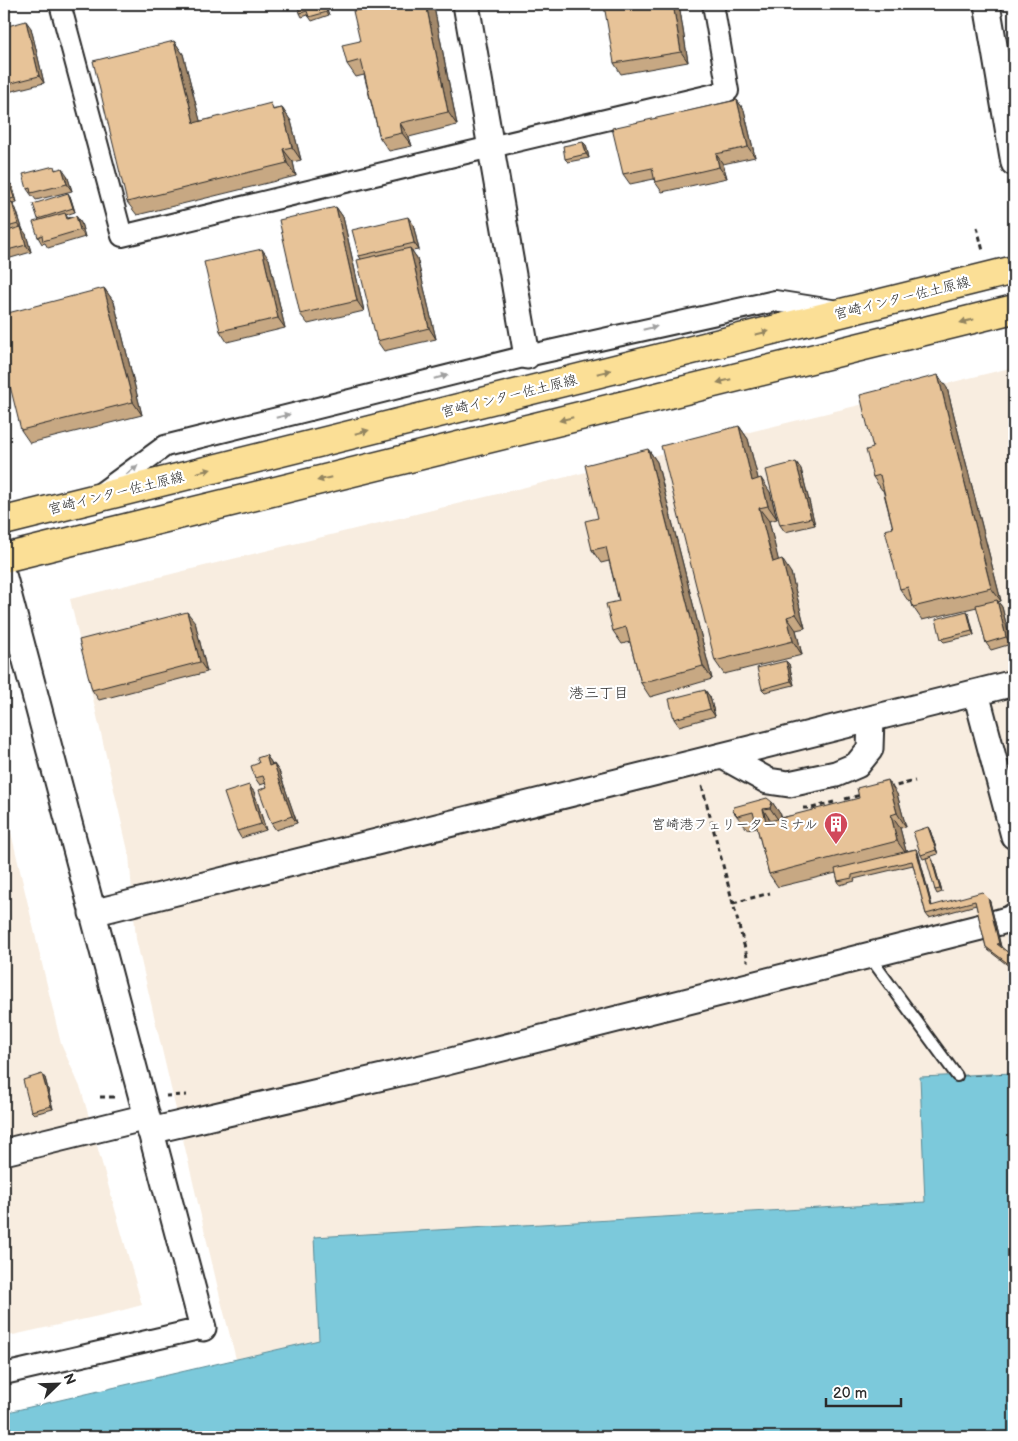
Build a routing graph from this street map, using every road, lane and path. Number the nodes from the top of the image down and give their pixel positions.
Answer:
1 (60, 4) edge
2 (466, 4) edge
3 (713, 4) edge
4 (987, 4) edge
5 (491, 147) junction
6 (1014, 163) edge
7 (1014, 270) edge
8 (1014, 309) edge
9 (845, 312) junction
10 (527, 356) junction
11 (93, 499) junction
12 (4, 521) edge
13 (4, 558) edge
14 (4, 578) edge
15 (1014, 683) edge
16 (976, 692) junction
17 (871, 719) junction
18 (723, 756) junction
19 (915, 781) dead end
20 (709, 782) dead end
21 (887, 788) edge
22 (868, 793) edge
23 (795, 807) dead end
24 (1014, 836) edge
25 (770, 893) edge
26 (733, 903) junction
27 (92, 913) junction
28 (1014, 916) edge
29 (869, 956) junction
30 (738, 963) dead end
31 (957, 1076) dead end
32 (196, 1095) dead end
33 (100, 1097) dead end
34 (146, 1115) junction
35 (4, 1152) edge
36 (203, 1328) joint
37 (4, 1374) edge

1 - 5 street
2 - 5 street
3 - 5 street
4 - 6 street
5 - 10 street
7 - 9 main road, 宮崎インター佐土原線
8 -> 13 main road
10 -> 9 street
11 -> 9 main road, 宮崎インター佐土原線
11 -> 10 street
11 - 12 main road, 宮崎インター佐土原線
14 - 27 street
15 - 16 street
16 - 17 street
16 - 24 street
17 - 18 street
17 - 18 street
18 - 27 street
19 - 21 path
20 - 26 path
22 - 23 path
25 - 26 path
26 - 30 path
27 - 34 street
28 - 29 street
29 - 31 lane
29 - 34 street
32 - 34 path
33 - 34 path
34 - 35 street
34 - 36 street
36 - 37 street

